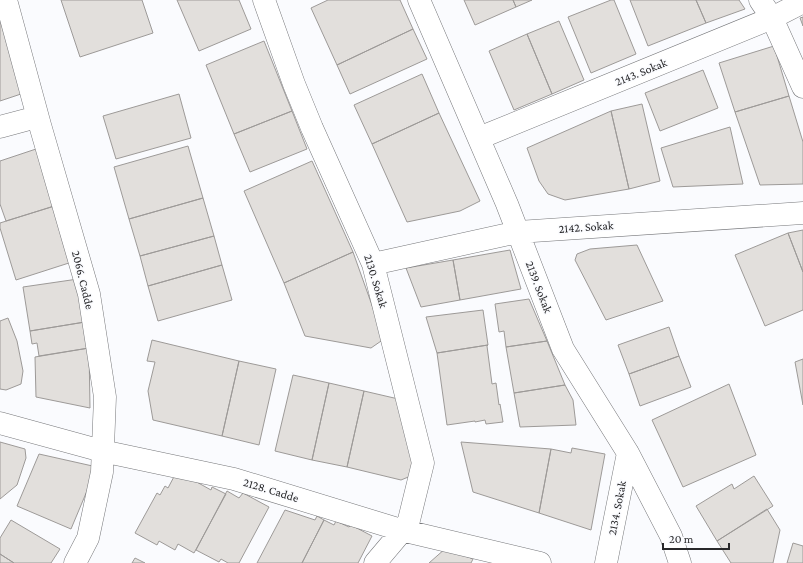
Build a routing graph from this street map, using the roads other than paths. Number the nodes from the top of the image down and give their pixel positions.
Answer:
1 (6, 0) edge
2 (264, 0) edge
3 (419, 0) edge
4 (760, 0) edge
5 (803, 2) edge
6 (772, 18) junction
7 (803, 87) edge
8 (37, 117) junction
9 (0, 128) edge
10 (479, 138) junction
11 (803, 213) edge
12 (518, 232) junction
13 (373, 264) junction
14 (0, 423) edge
15 (102, 451) junction
16 (628, 453) junction
17 (402, 530) junction
18 (75, 563) edge
19 (375, 563) edge
20 (540, 563) edge
21 (606, 563) edge
22 (680, 563) edge

1 - 8 street, 2066. Cadde
2 - 13 street, 2130. Sokak
3 - 10 street, 2139. Sokak
4 - 6 street
5 - 6 street, 2143. Sokak
6 - 7 street
6 - 10 street, 2143. Sokak
8 - 9 street
8 - 15 street, 2066. Cadde
10 - 12 street, 2139. Sokak
11 - 12 street, 2142. Sokak
12 - 13 street, 2142. Sokak
12 - 16 street, 2139. Sokak
13 - 17 street, 2130. Sokak
14 - 15 street, 2128. Cadde
15 - 17 street, 2128. Cadde
15 - 18 street, 2066. Cadde
16 - 21 street, 2134. Sokak
16 - 22 street, 2139. Sokak
17 - 19 street, 2130. Sokak
17 - 20 street, 2128. Cadde

